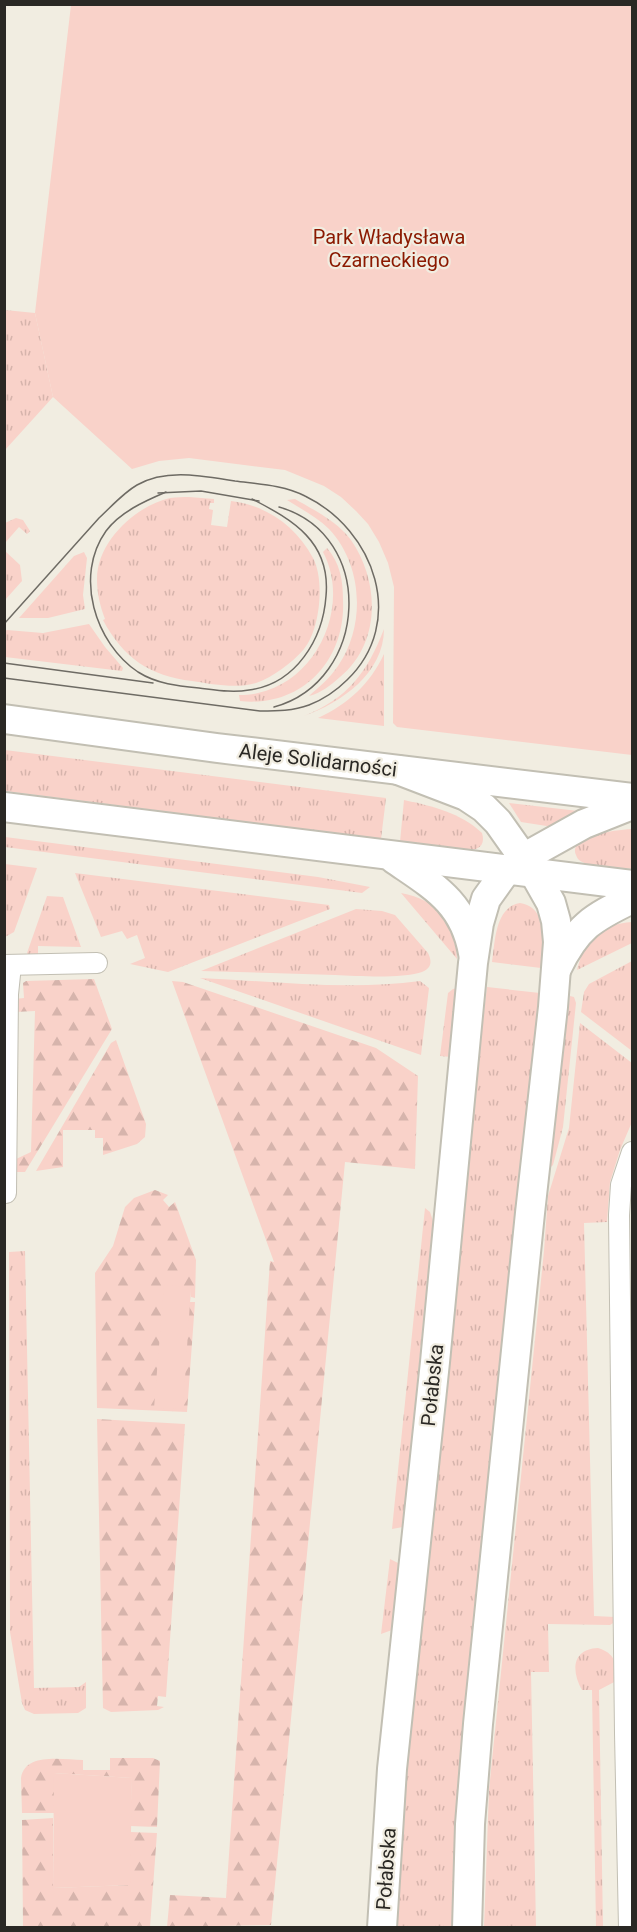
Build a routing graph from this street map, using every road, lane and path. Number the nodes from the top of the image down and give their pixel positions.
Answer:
1 (4, 719) edge
2 (398, 770) junction
3 (633, 798) edge
4 (633, 805) edge
5 (4, 807) edge
6 (389, 856) junction
7 (521, 868) junction
8 (633, 885) edge
9 (633, 899) edge
10 (474, 960) junction
11 (98, 963) dead end
12 (8, 965) edge
13 (556, 970) junction
14 (633, 1152) edge
15 (6, 1192) dead end
16 (382, 1928) edge
17 (467, 1928) edge
18 (629, 1928) edge

1 - 2 street, Aleje Solidarności
2 - 3 street, Aleje Solidarności
2 - 7 street
4 - 7 street, Połabska
5 - 6 street
6 - 7 street
6 - 10 street
7 - 8 street
7 - 10 street, Połabska
7 - 13 street
9 - 13 street
10 - 16 street, Połabska
11 - 12 street
12 - 15 street
13 - 17 street
14 - 18 street

